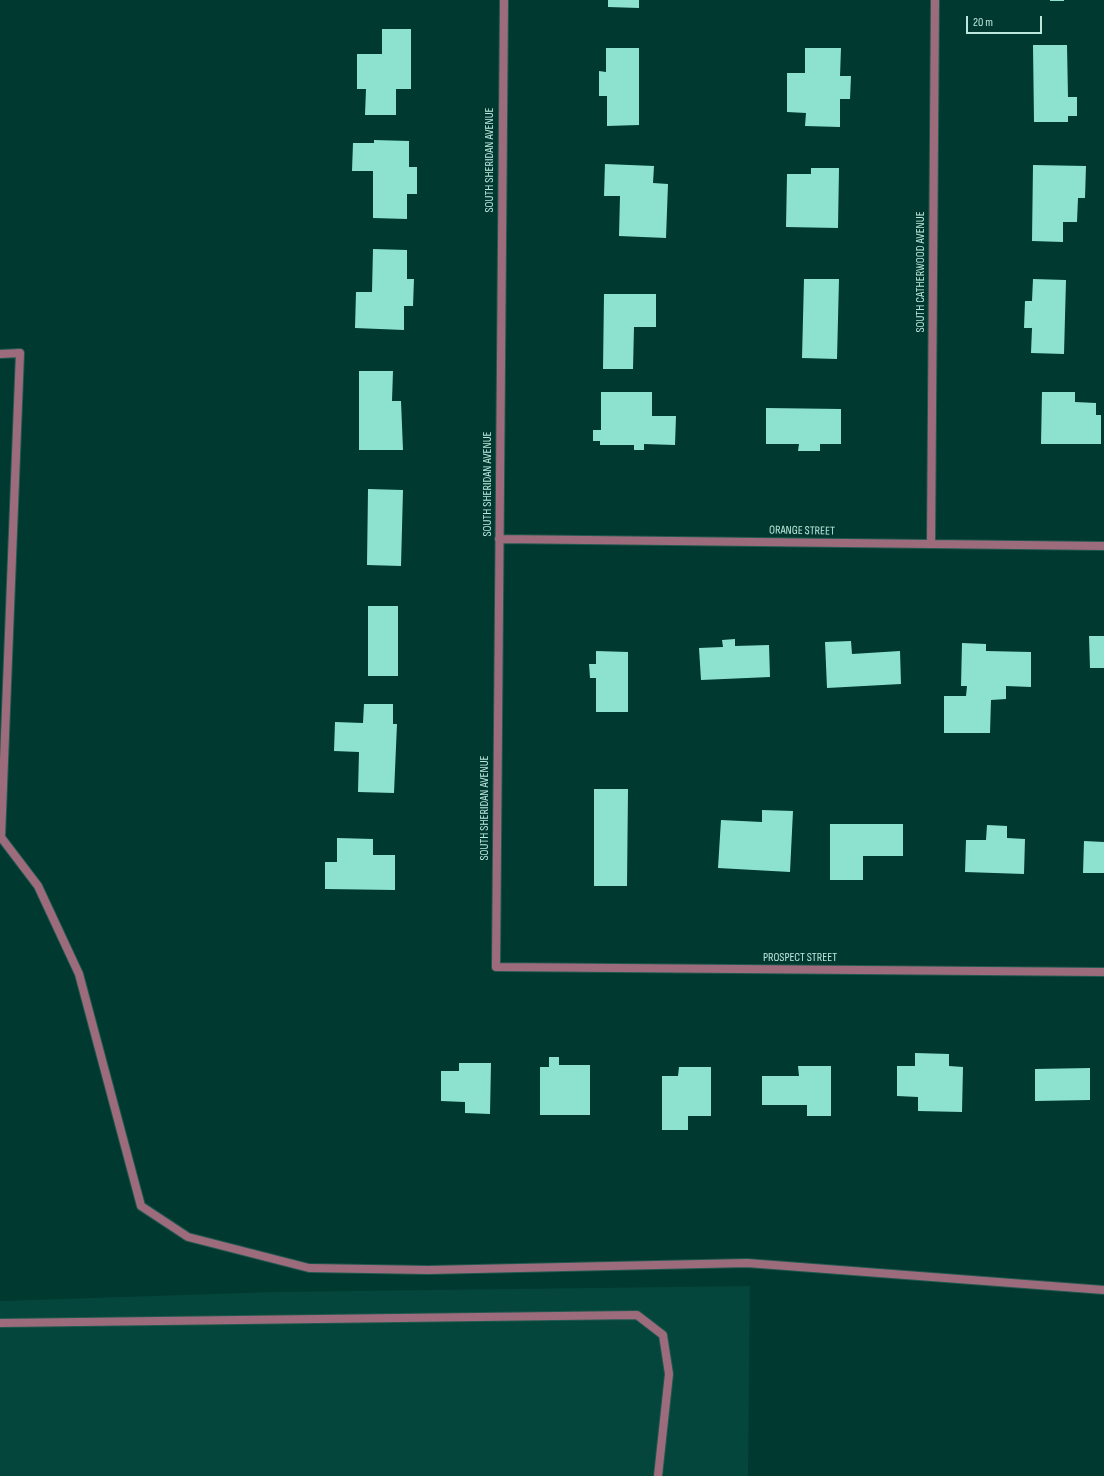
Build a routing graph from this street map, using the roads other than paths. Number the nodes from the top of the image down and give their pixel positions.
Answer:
1 (504, 0) edge
2 (934, 0) edge
3 (0, 354) edge
4 (499, 540) junction
5 (931, 544) junction
6 (1104, 546) edge
7 (0, 837) edge
8 (496, 967) joint
9 (1104, 972) edge
10 (1104, 1290) edge
11 (0, 1323) edge
12 (658, 1476) edge

1 - 4 street, SOUTH SHERIDAN AVENUE
2 - 5 street, SOUTH CATHERWOOD AVENUE
3 - 7 street
4 - 5 street, ORANGE STREET
4 - 8 street, SOUTH SHERIDAN AVENUE
5 - 6 street, ORANGE STREET
7 - 10 street
8 - 9 street, PROSPECT STREET
11 - 12 street

